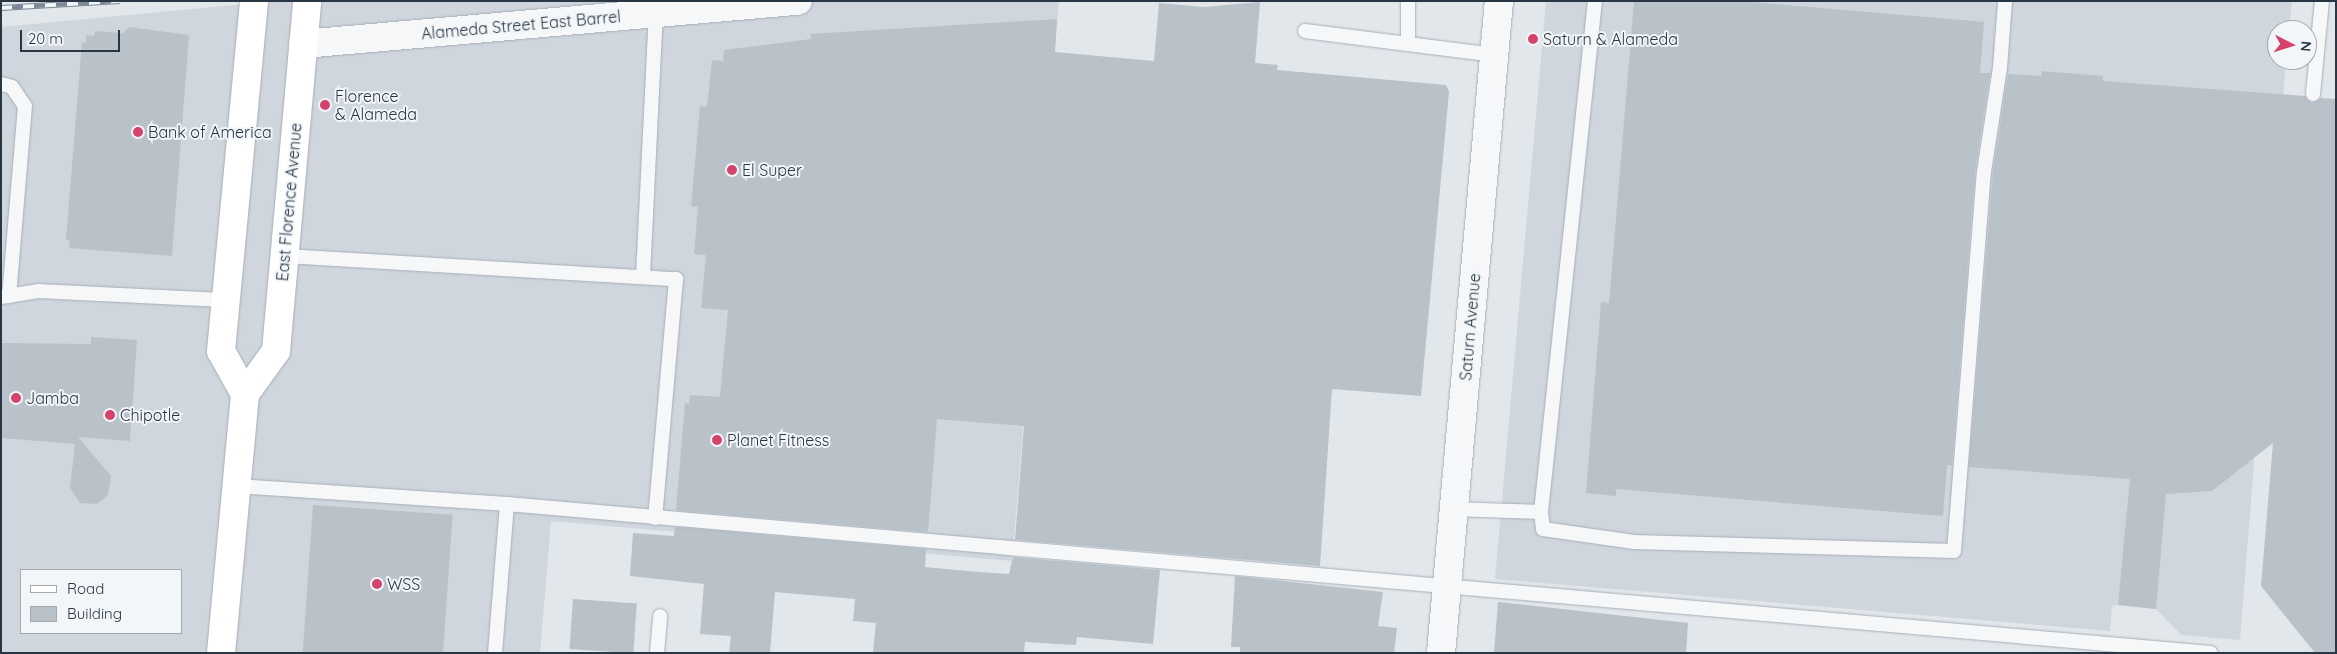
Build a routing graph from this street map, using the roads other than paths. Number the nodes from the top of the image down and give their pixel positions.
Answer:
1 (254, 1) edge
2 (307, 1) edge
3 (798, 1) edge
4 (1408, 1) edge
5 (1499, 1) edge
6 (1595, 1) edge
7 (2005, 1) edge
8 (2322, 1) edge
9 (656, 14) junction
10 (1305, 31) dead end
11 (303, 44) junction
12 (1408, 44) junction
13 (1494, 55) junction
14 (1, 84) edge
15 (2313, 94) dead end
16 (284, 256) junction
17 (644, 276) junction
18 (5, 297) edge
19 (226, 300) junction
20 (244, 394) junction
21 (236, 486) junction
22 (507, 504) junction
23 (1454, 509) junction
24 (1541, 512) junction
25 (655, 518) junction
26 (1447, 587) junction
27 (660, 616) dead end
28 (221, 653) edge
29 (495, 653) edge
30 (657, 653) edge
31 (1441, 653) edge
32 (2210, 653) edge

1 - 19 main road
2 - 11 main road, East Florence Avenue
3 - 9 street, Alameda Street East Barrel
4 - 12 lane
5 - 13 street, Saturn Avenue
6 - 24 lane
7 - 24 lane
8 - 15 lane
9 - 11 street, Alameda Street East Barrel
9 - 17 lane
10 - 12 lane
11 - 16 main road, East Florence Avenue
12 - 13 lane
13 - 23 street, Saturn Avenue
14 - 18 lane
16 - 17 lane
16 - 20 main road, East Florence Avenue
17 - 25 lane
18 - 19 lane
19 - 20 main road
20 - 21 main road
21 - 22 lane
21 - 28 main road
22 - 25 lane
22 - 29 lane
23 - 24 lane
23 - 26 street, Saturn Avenue
25 - 26 lane
26 - 31 street, Saturn Avenue
26 - 32 lane
27 - 30 lane

